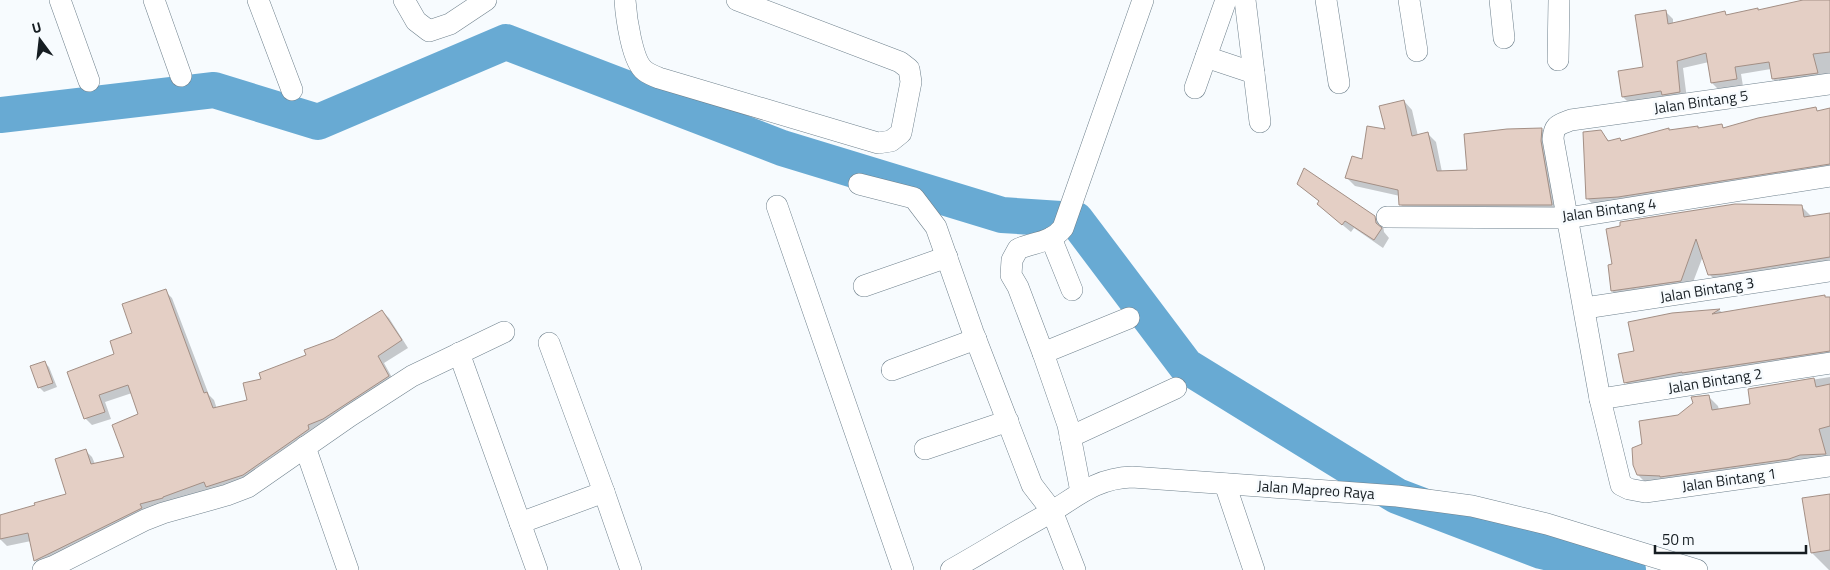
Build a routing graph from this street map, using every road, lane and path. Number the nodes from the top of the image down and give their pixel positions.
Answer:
1 (60, 0) edge
2 (154, 0) edge
3 (258, 0) edge
4 (404, 0) edge
5 (486, 0) edge
6 (625, 0) edge
7 (736, 0) edge
8 (1143, 0) edge
9 (1226, 0) edge
10 (1245, 0) edge
11 (1326, 0) edge
12 (1409, 0) edge
13 (1500, 0) edge
14 (1559, 0) edge
15 (1504, 38) dead end
16 (1417, 51) dead end
17 (1206, 57) junction
18 (1558, 60) dead end
19 (1254, 73) junction
20 (182, 76) dead end
21 (89, 81) dead end
22 (1339, 84) dead end
23 (1830, 84) edge
24 (1195, 88) dead end
25 (292, 90) dead end
26 (1260, 122) dead end
27 (1830, 176) edge
28 (859, 184) dead end
29 (777, 206) dead end
30 (1387, 217) dead end
31 (1567, 218) junction
32 (1051, 238) junction
33 (947, 257) junction
34 (1830, 271) edge
35 (864, 286) dead end
36 (1072, 290) dead end
37 (1584, 308) junction
38 (1129, 318) dead end
39 (504, 332) dead end
40 (976, 339) junction
41 (549, 344) dead end
42 (459, 353) junction
43 (1043, 353) junction
44 (1830, 363) edge
45 (892, 370) dead end
46 (1176, 388) dead end
47 (1600, 399) junction
48 (1008, 421) junction
49 (1070, 437) junction
50 (305, 447) junction
51 (925, 449) dead end
52 (1830, 466) edge
53 (1225, 484) junction
54 (604, 492) junction
55 (1080, 492) junction
56 (1052, 511) junction
57 (520, 523) junction
58 (43, 570) edge
59 (348, 570) edge
60 (537, 570) edge
61 (631, 570) edge
62 (903, 570) edge
63 (951, 570) edge
64 (1075, 570) edge
65 (1254, 570) edge
66 (1697, 570) edge

1 - 21 street
2 - 20 street
3 - 25 street
4 - 5 street
6 - 7 street
8 - 32 street
9 - 17 street
10 - 19 street
11 - 22 street
12 - 16 street
13 - 15 street
14 - 18 street
17 - 19 street
17 - 24 street
19 - 26 street
23 - 31 street, Jalan Bintang 5
27 - 31 street, Jalan Bintang 4
28 - 33 street
29 - 62 street
30 - 31 street, Jalan Bintang 4
31 - 37 street
32 - 36 street
32 - 43 street
33 - 35 street
33 - 40 street
34 - 37 street, Jalan Bintang 3
37 - 47 street
38 - 43 street
39 - 42 street
40 - 45 street
40 - 48 street
41 - 54 street
42 - 50 street
42 - 57 street
43 - 49 street
44 - 47 street, Jalan Bintang 2
46 - 49 street
47 - 52 street, Jalan Bintang 1
48 - 51 street
48 - 56 street
49 - 55 street
50 - 58 street
50 - 59 street
53 - 55 street, Jalan Mapreo Raya
53 - 65 street
53 - 66 street, Jalan Mapreo Raya
54 - 57 street
54 - 61 street
55 - 56 street, Jalan Mapreo Raya
56 - 63 street, Jalan Mapreo Raya
56 - 64 street
57 - 60 street

